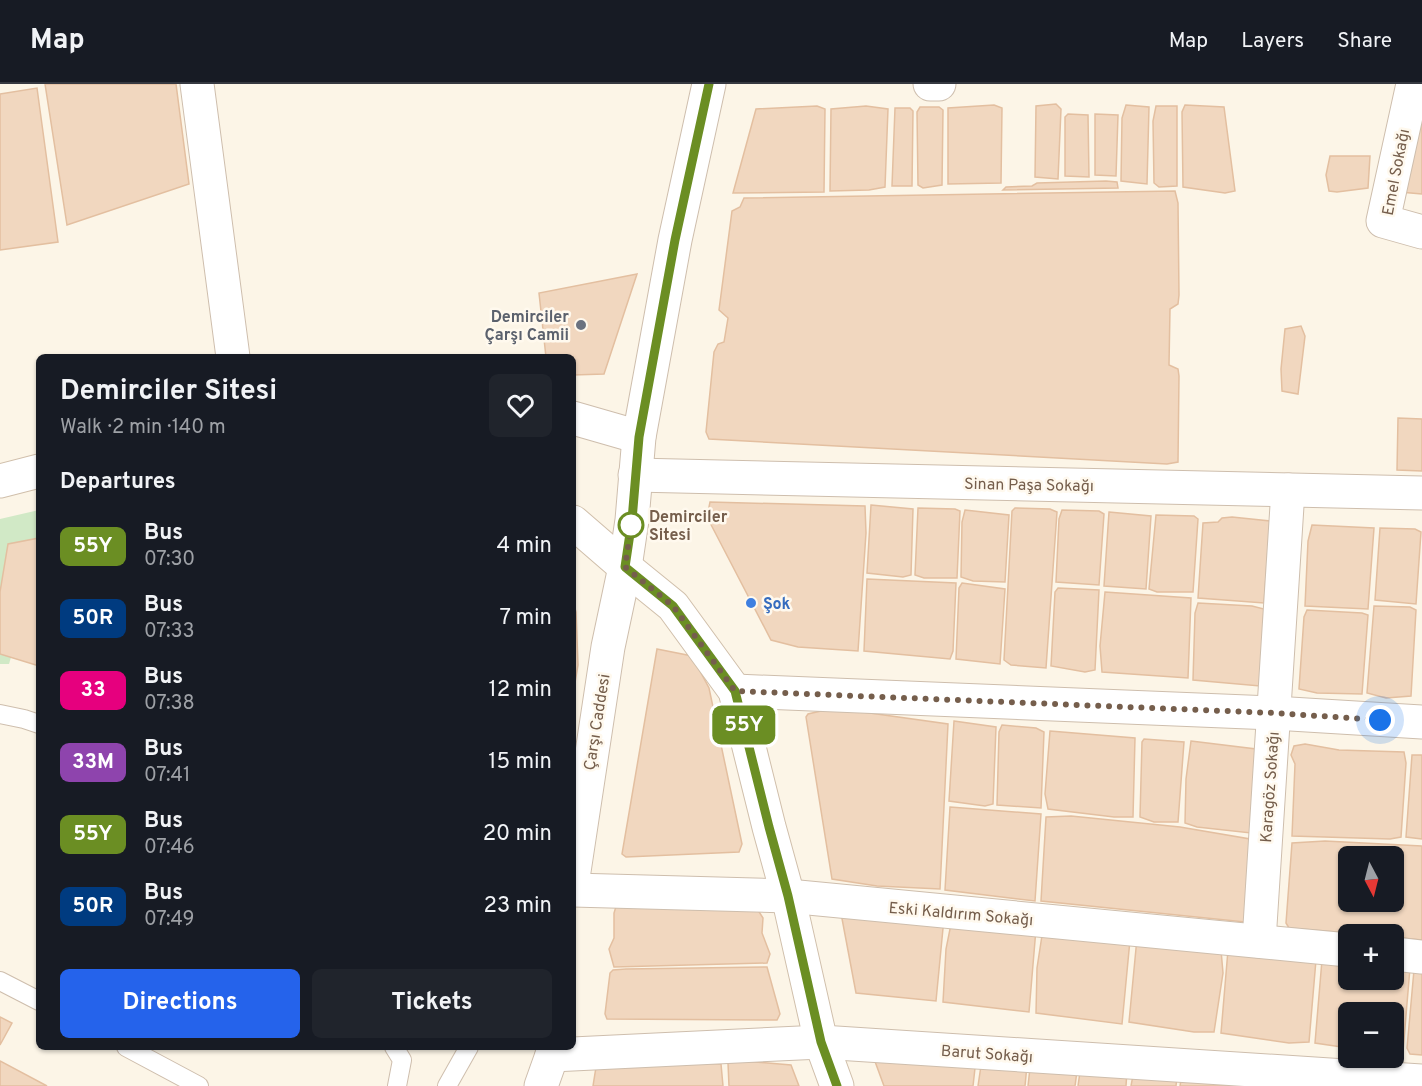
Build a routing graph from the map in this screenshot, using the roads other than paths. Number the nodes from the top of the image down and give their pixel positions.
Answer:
1 (197, 84) edge
2 (709, 84) edge
3 (932, 84) edge
4 (939, 84) edge
5 (1413, 84) edge
6 (1422, 232) edge
7 (233, 354) edge
8 (576, 419) edge
9 (639, 437) junction
10 (36, 472) edge
11 (635, 475) junction
12 (0, 481) edge
13 (1288, 490) junction
14 (1422, 493) edge
15 (576, 525) edge
16 (625, 567) junction
17 (735, 691) junction
18 (1274, 713) junction
19 (0, 714) edge
20 (1422, 722) edge
21 (36, 723) edge
22 (576, 858) edge
23 (576, 890) edge
24 (788, 896) junction
25 (1259, 941) junction
26 (1338, 949) edge
27 (1404, 955) edge
28 (1422, 957) edge
29 (0, 981) edge
30 (36, 999) edge
31 (821, 1042) junction
32 (132, 1050) edge
33 (396, 1050) edge
34 (466, 1050) edge
35 (552, 1051) edge
36 (1422, 1082) edge
37 (199, 1086) edge
38 (397, 1086) edge
39 (447, 1086) edge
40 (541, 1086) edge
41 (837, 1086) edge

1 - 7 street
2 - 9 street, Çarşı Caddesi
3 - 4 street
5 - 6 street, Emel Sokağı
8 - 9 street
9 - 11 street, Çarşı Caddesi
10 - 12 street
11 - 13 street, Sinan Paşa Sokağı
11 - 16 street, Çarşı Caddesi
13 - 14 street, Sinan Paşa Sokağı
13 - 18 street, Karagöz Sokağı
15 - 16 street
16 - 17 street
16 - 22 street, Çarşı Caddesi
17 - 18 street
17 - 24 street
18 - 20 street
18 - 25 street, Karagöz Sokağı
19 - 21 lane
23 - 24 street, Eski Kaldırım Sokağı
24 - 25 street, Eski Kaldırım Sokağı
24 - 31 street
25 - 26 street, Eski Kaldırım Sokağı
27 - 28 street
29 - 30 lane
31 - 35 street, Barut Sokağı
31 - 36 street, Barut Sokağı
31 - 41 street
32 - 37 lane
33 - 38 lane
34 - 39 lane
35 - 40 street

